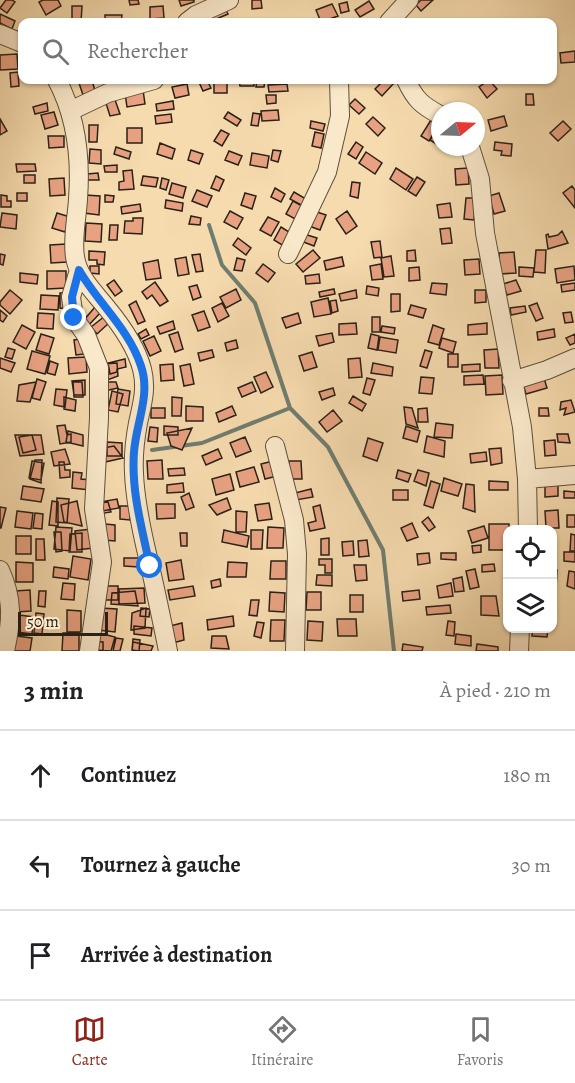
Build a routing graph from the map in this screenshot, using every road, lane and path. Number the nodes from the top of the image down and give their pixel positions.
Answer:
1 (229, 0) edge
2 (409, 0) edge
3 (192, 18) edge
4 (393, 18) edge
5 (0, 34) edge
6 (18, 41) edge
7 (59, 84) edge
8 (140, 84) edge
9 (339, 84) edge
10 (408, 84) edge
11 (431, 110) edge
12 (70, 111) junction
13 (473, 156) edge
14 (288, 254) dead end
15 (79, 270) junction
16 (575, 358) edge
17 (513, 381) junction
18 (275, 446) dead end
19 (575, 475) edge
20 (527, 479) junction
21 (528, 525) edge
22 (0, 570) edge
23 (520, 633) edge
24 (5, 651) edge
25 (89, 651) edge
26 (168, 651) edge
27 (295, 651) edge
28 (519, 651) edge

1 - 3 street
2 - 4 street
5 - 6 street
7 - 12 street
8 - 12 street
9 - 14 street
10 - 11 street
12 - 15 street
13 - 17 street
15 - 25 street
15 - 26 street
16 - 17 street
17 - 20 street
18 - 27 street
19 - 20 street
20 - 21 street
22 - 24 street
23 - 28 street

